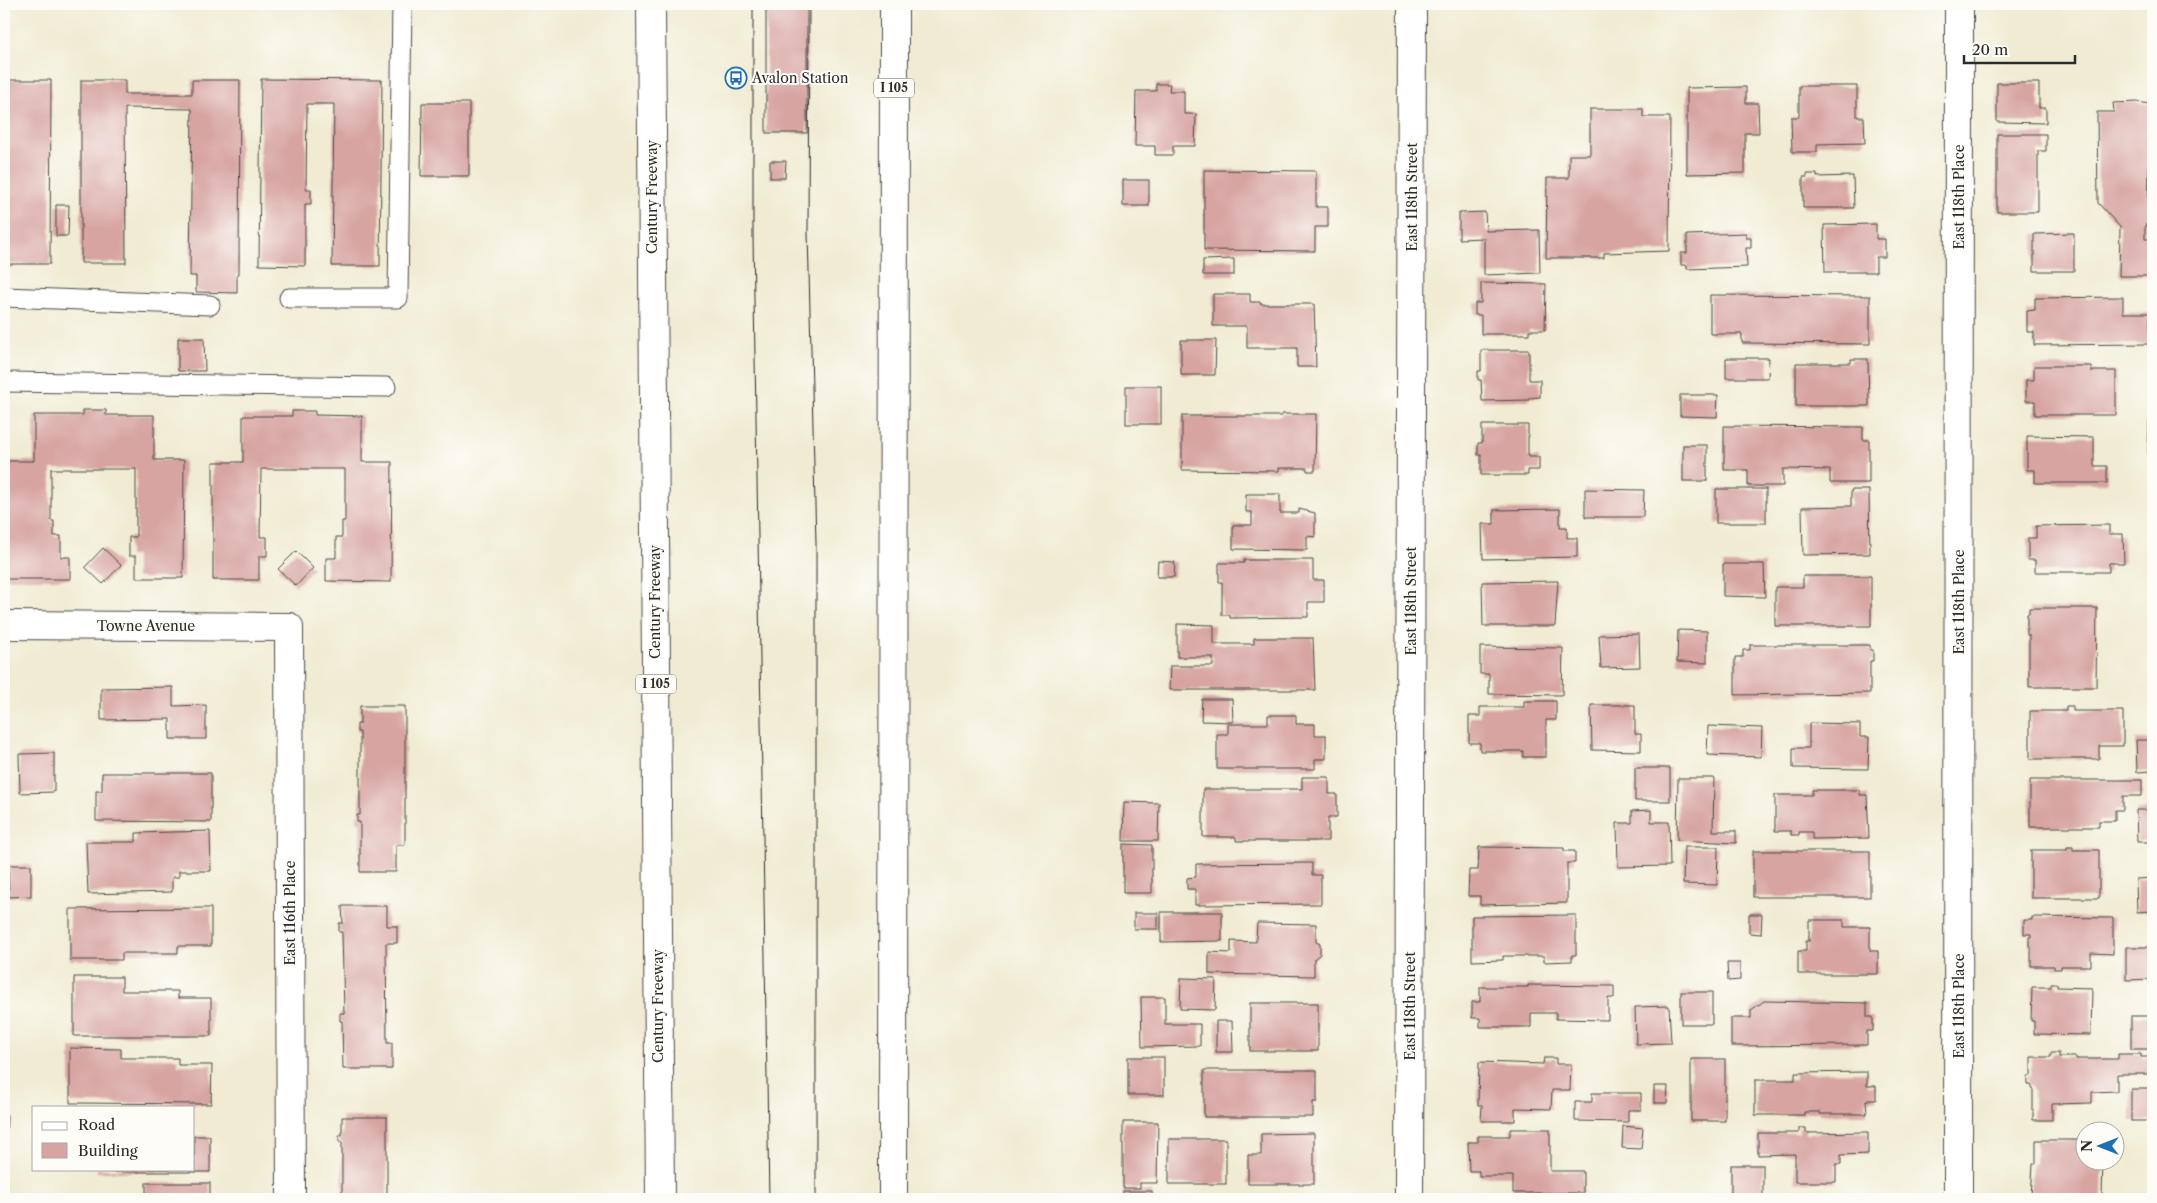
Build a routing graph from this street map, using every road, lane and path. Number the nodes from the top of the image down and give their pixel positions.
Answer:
1 (402, 4) edge
2 (651, 4) edge
3 (894, 4) edge
4 (1412, 4) edge
5 (1959, 4) edge
6 (4, 297) edge
7 (290, 298) dead end
8 (210, 305) dead end
9 (4, 382) edge
10 (386, 387) dead end
11 (4, 625) edge
12 (289, 627) joint
13 (291, 1199) edge
14 (660, 1199) edge
15 (893, 1199) edge
16 (1409, 1199) edge
17 (1958, 1199) edge

1 - 7 lane
2 - 14 main road, Century Freeway / I 105
3 - 15 main road, I 105
4 - 16 main road, East 118th Street
5 - 17 main road, East 118th Place
6 - 8 lane
9 - 10 lane
11 - 12 main road, Towne Avenue
12 - 13 main road, East 116th Place

